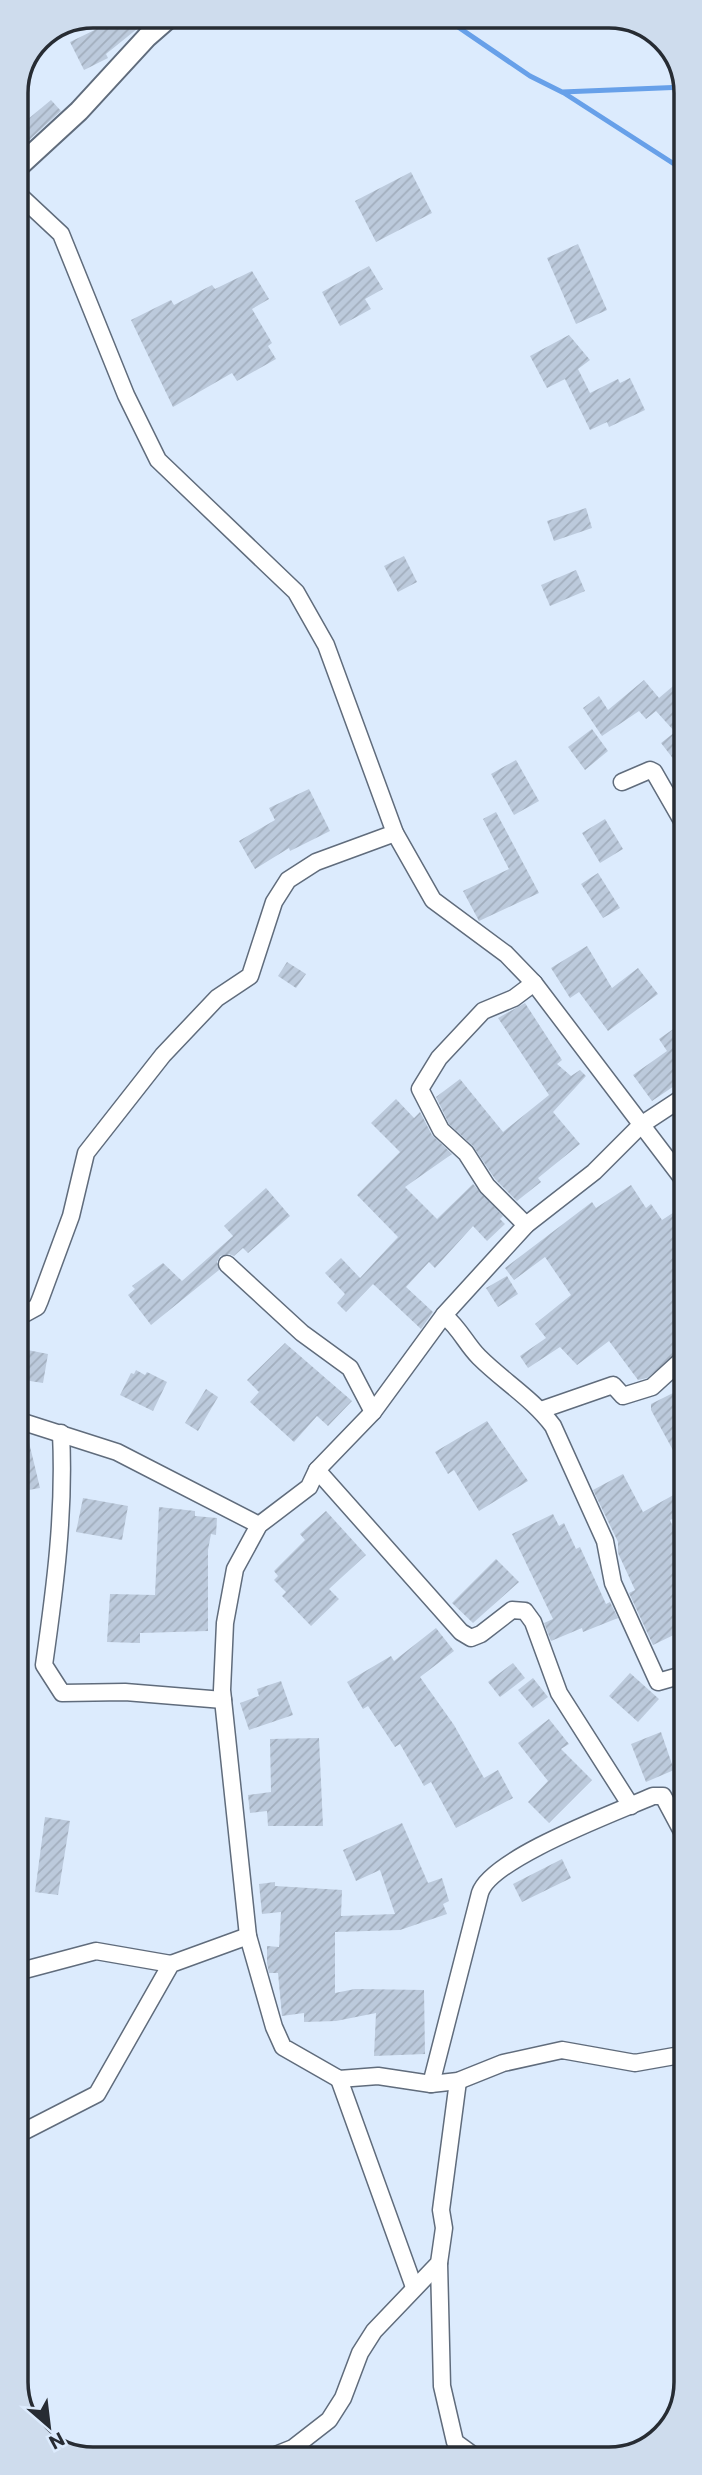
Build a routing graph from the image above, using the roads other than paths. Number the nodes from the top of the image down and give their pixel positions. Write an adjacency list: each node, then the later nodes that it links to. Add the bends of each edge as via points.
1 (157, 28): 2 (street, via 79,111)
2 (28, 151)
3 (28, 203): 6 (street, via 61,234 126,395 158,460 296,592 326,645)
4 (622, 782): 5 (street, via 650,770)
5 (674, 807)
6 (395, 834): 7 (street, via 433,900 506,954); 13 (street, via 316,862 288,880 274,902 250,976 218,998 163,1055 86,1153 71,1216 37,1307)
7 (534, 983): 9 (street); 11 (street, via 483,1012 439,1058 420,1089 441,1130)
8 (674, 1103): 9 (street)
9 (641, 1125): 10 (street); 11 (street, via 594,1172)
10 (674, 1168)
11 (526, 1225): 14 (street)
12 (227, 1264): 17 (street, via 302,1332 350,1368)
13 (28, 1312)
14 (444, 1315): 16 (street, via 462,1330 477,1355); 17 (street)
15 (674, 1366): 16 (street, via 652,1387 623,1396 613,1385)
16 (541, 1410): 22 (street, via 564,1444 605,1541 613,1583 658,1682)
17 (373, 1412): 20 (street)
18 (28, 1423): 19 (street)
19 (61, 1433): 21 (street, via 117,1452); 23 (street, via 64,1485 44,1665 62,1693 125,1692)
20 (317, 1470): 21 (street, via 309,1487); 24 (street, via 461,1632 471,1638 512,1610 526,1611 559,1693)
21 (258, 1525): 23 (street, via 235,1569 225,1623)
22 (674, 1677)
23 (223, 1700): 26 (street)
24 (631, 1806): 25 (street, via 663,1796); 32 (street, via 539,1846 482,1886)
25 (674, 1817)
26 (248, 1936): 27 (street); 30 (street, via 284,2047)
27 (171, 1964): 28 (street, via 96,1951); 33 (street, via 97,2094)
28 (28, 1969)
29 (674, 2056): 31 (street, via 635,2063 562,2050 503,2063)
30 (339, 2079): 32 (street, via 378,2076); 35 (street)
31 (457, 2081): 32 (street); 34 (street)
32 (431, 2084)
33 (28, 2129)
34 (439, 2263): 35 (street); 37 (street, via 442,2386)
35 (414, 2287): 36 (street, via 359,2353 343,2398 329,2420)
36 (294, 2447)
37 (453, 2447)

